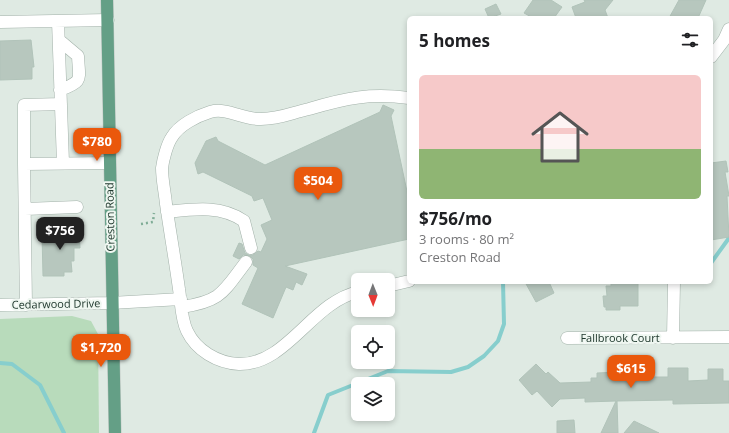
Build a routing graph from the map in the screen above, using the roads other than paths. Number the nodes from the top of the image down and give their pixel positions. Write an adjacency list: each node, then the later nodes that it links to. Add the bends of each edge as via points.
1 (107, 0): 2 (main road, Creston Road)
2 (108, 20): 3 (street); 12 (main road, Creston Road)
3 (58, 21): 4 (street); 6 (street)
4 (0, 22)
5 (729, 29): 7 (street)
6 (59, 40): 8 (street); 8 (street, via 78,56 76,84)
7 (713, 54)
8 (60, 90): 10 (street)
9 (407, 98): 16 (street, via 358,96 277,119 257,120 225,112 211,112 198,117 182,126 172,137 166,153 162,167)
10 (61, 104): 11 (street); 13 (street, via 24,105)
11 (63, 163): 12 (street); 13 (street)
12 (109, 163): 23 (main road, Creston Road)
13 (24, 164): 15 (street)
14 (77, 207): 15 (street)
15 (25, 209): 26 (street)
16 (167, 212): 17 (street, via 200,209 233,214 244,221); 24 (street)
17 (250, 248)
18 (246, 262): 24 (street, Cedarwood Drive, via 222,294 202,304)
19 (407, 281): 20 (street)
20 (395, 284)
21 (674, 284): 29 (street, Fallbrook Court)
22 (351, 295): 24 (street, via 338,300 319,314 277,350 258,361 240,364 222,361 203,352 186,329)
23 (111, 303): 24 (street, Cedarwood Drive); 26 (street, Cedarwood Drive); 30 (main road, Creston Road)
24 (182, 303)
25 (0, 305): 26 (street, Cedarwood Drive)
26 (26, 305)
27 (729, 336): 29 (street, Fallbrook Court)
28 (567, 338): 29 (street, Fallbrook Court)
29 (674, 338)
30 (115, 433)

